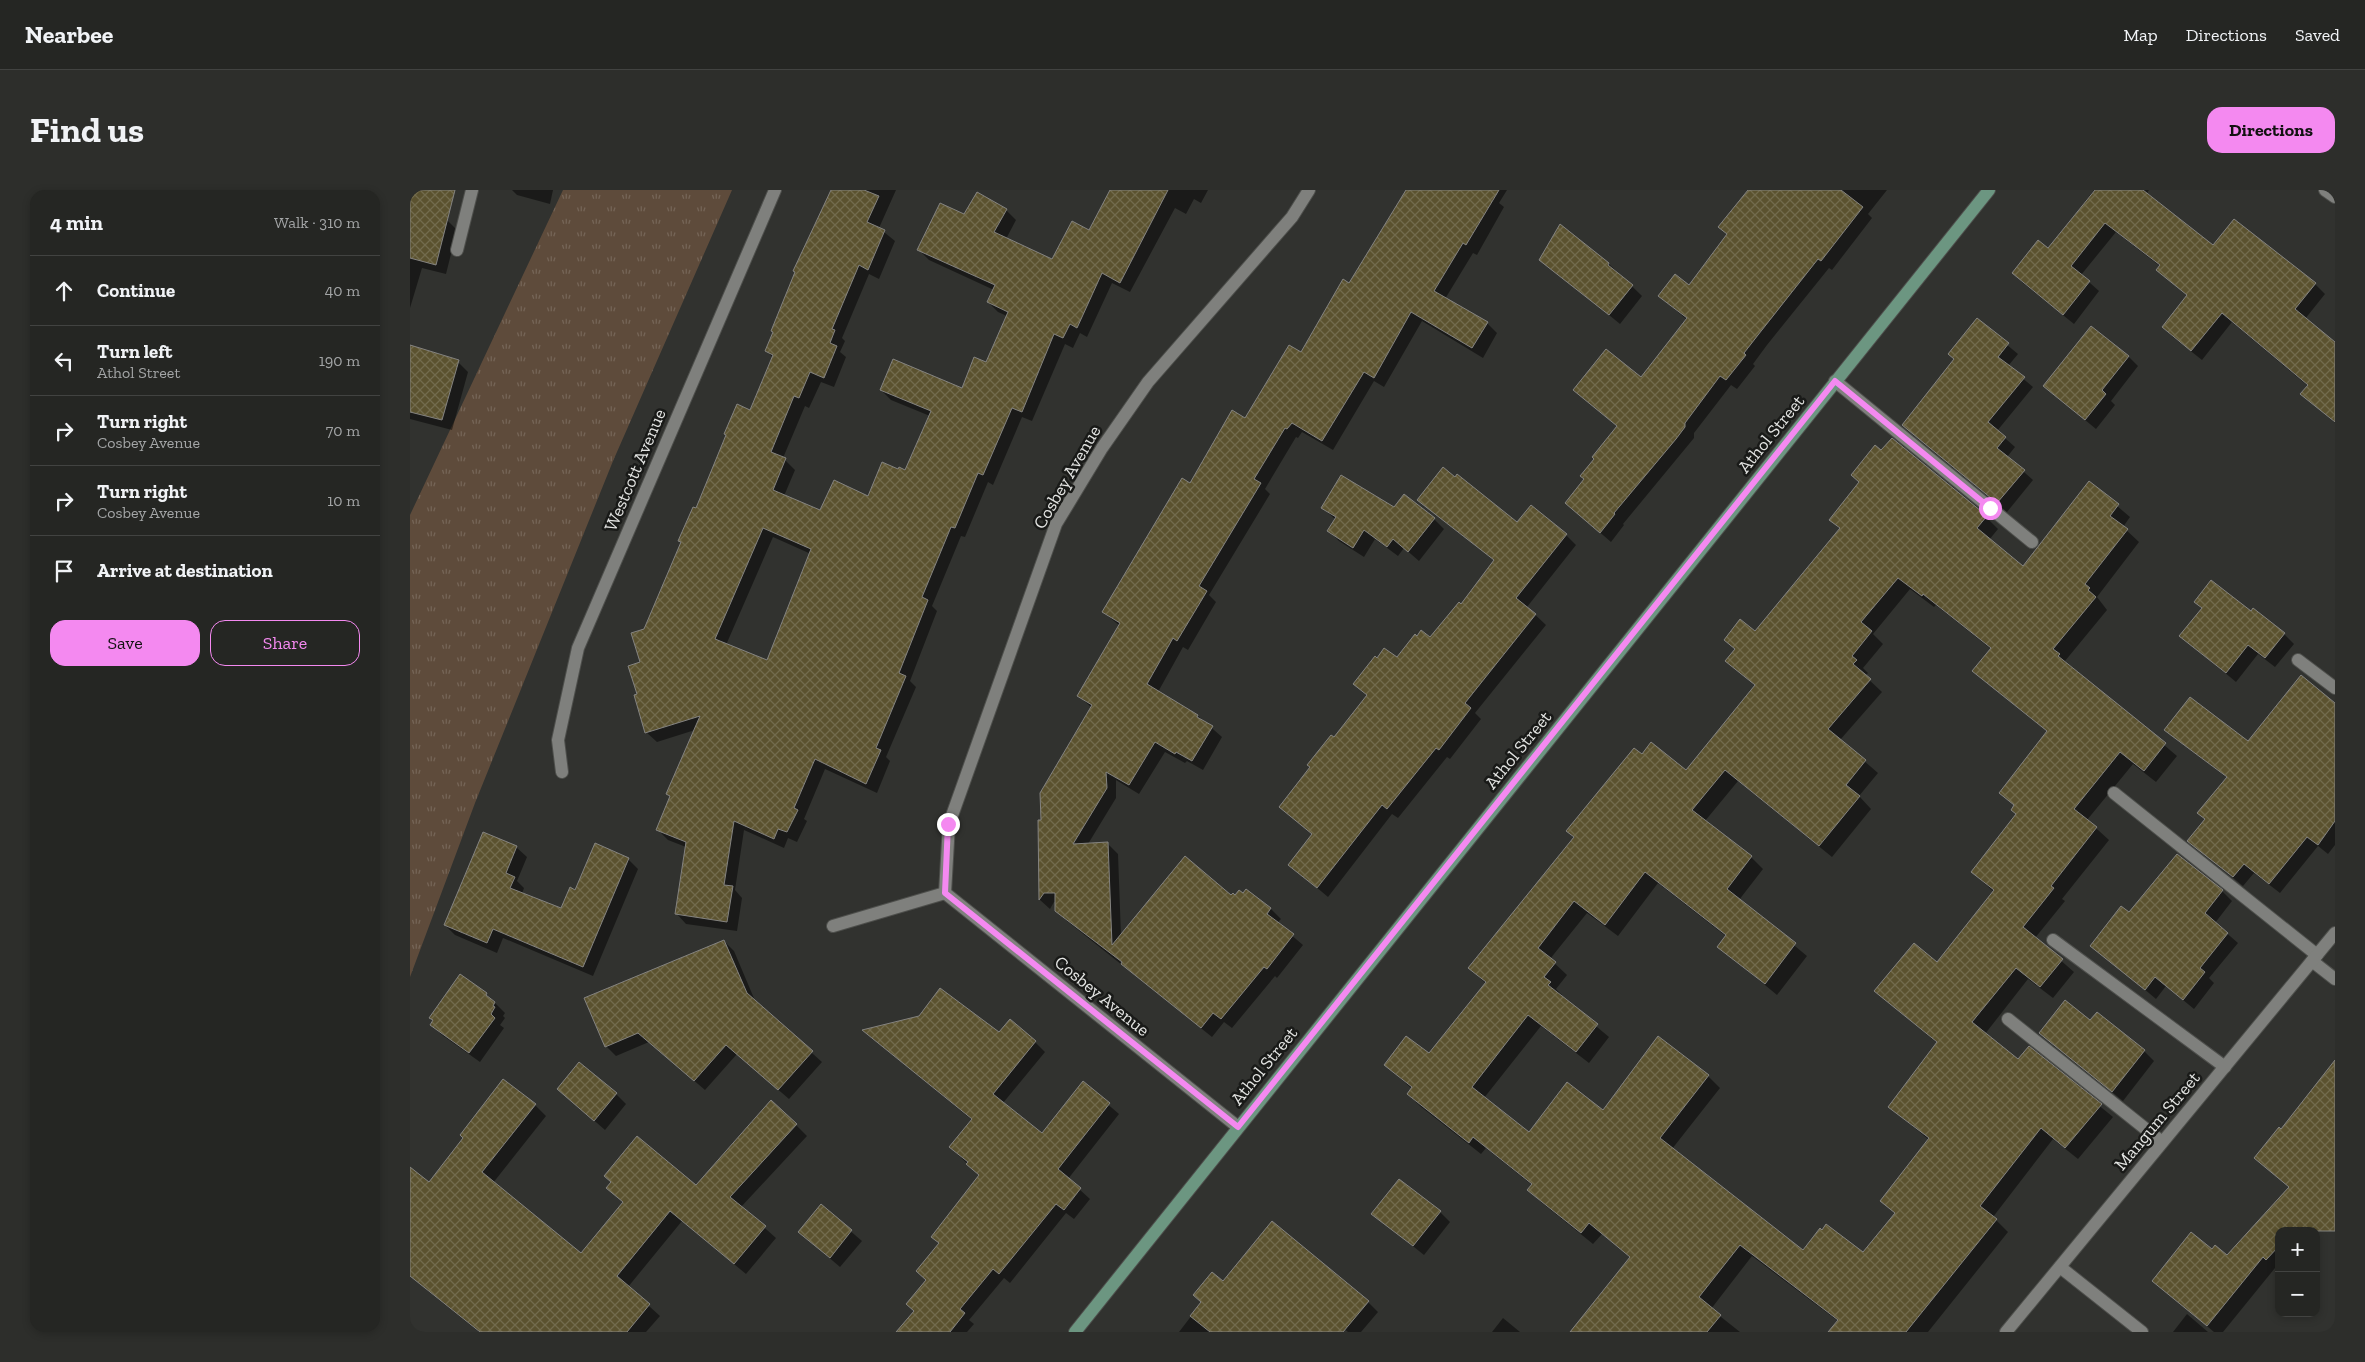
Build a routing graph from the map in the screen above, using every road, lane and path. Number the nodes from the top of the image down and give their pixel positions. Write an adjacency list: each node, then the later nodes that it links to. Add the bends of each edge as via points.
1 (472, 190): 7 (street)
2 (774, 190): 12 (street, Westcott Avenue, via 578,648 558,740)
3 (1309, 190): 14 (street, Cosbey Avenue, via 1292,216 1148,382 1102,448 1056,524 948,824)
4 (1989, 190): 8 (street, Athol Street)
5 (2325, 190): 6 (street)
6 (2335, 198)
7 (457, 250)
8 (1835, 381): 9 (street); 22 (street, Athol Street)
9 (2032, 542)
10 (2298, 660): 11 (street)
11 (2335, 688)
12 (562, 772)
13 (2114, 793): 18 (street)
14 (945, 893): 15 (street); 22 (street, Cosbey Avenue)
15 (833, 926)
16 (2335, 933): 18 (street, Mangum Street)
17 (2053, 940): 21 (street)
18 (2315, 958): 19 (street); 21 (street, Mangum Street)
19 (2335, 979)
20 (2008, 1019): 23 (street)
21 (2225, 1067): 23 (street, Mangum Street)
22 (1238, 1127): 25 (street, Athol Street)
23 (2162, 1142): 24 (street, Mangum Street)
24 (2060, 1267): 26 (street, Mangum Street); 27 (street)
25 (1075, 1332)
26 (2006, 1332)
27 (2142, 1332)

